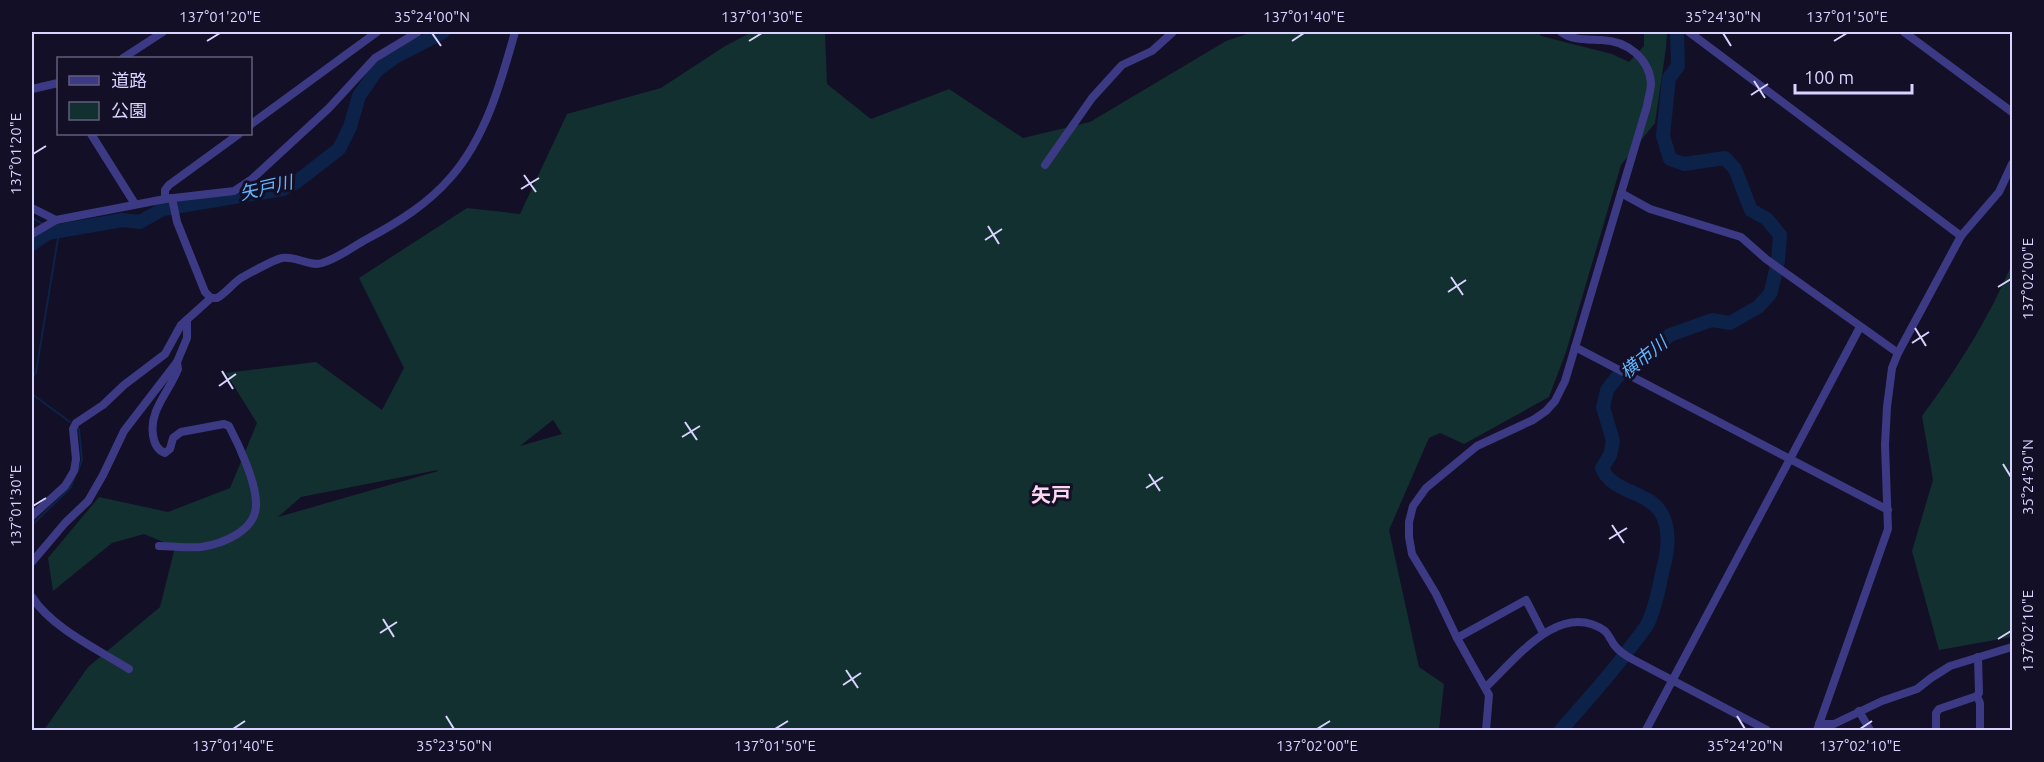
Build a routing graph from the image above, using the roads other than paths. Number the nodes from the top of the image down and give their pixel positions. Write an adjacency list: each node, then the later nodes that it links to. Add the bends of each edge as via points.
1 (163, 32): 9 (street)
2 (417, 32): 19 (street, via 375,58 329,108 252,179 234,191)
3 (515, 32): 26 (street, via 487,118 470,150 451,177 424,203 345,253 312,264 298,258 281,258)
4 (1173, 32): 17 (street, via 1152,51 1122,65 1092,98)
5 (1562, 32): 18 (street, via 1581,39 1620,44 1634,50 1646,63 1651,83 1647,106)
6 (1689, 32): 25 (street)
7 (1904, 32): 12 (street)
8 (371, 33): 13 (street)
9 (125, 57)
10 (57, 83): 11 (street)
11 (32, 89)
12 (2013, 112)
13 (252, 123)
14 (92, 135): 20 (street)
15 (238, 135): 19 (street, via 169,185 165,190)
16 (2013, 164): 25 (street, via 1999,192)
17 (1045, 165)
18 (1622, 193): 28 (street, via 1650,209 1741,237 1766,260); 29 (street)
19 (169, 198): 20 (street); 26 (street, via 205,292)
20 (135, 204): 22 (street)
21 (32, 208): 22 (street)
22 (53, 221): 23 (street)
23 (36, 227): 24 (street)
24 (32, 234)
25 (1961, 236): 30 (street)
26 (211, 298): 27 (street)
27 (187, 320): 31 (street, via 187,338); 34 (street, via 165,354 76,423 74,471 65,486)
28 (1860, 327): 30 (street); 32 (street)
29 (1575, 347): 32 (street); 39 (street, via 1561,392 1546,411 1477,446 1426,488 1413,506 1409,522 1412,554)
30 (1898, 353): 33 (street, via 1887,407)
31 (177, 362): 35 (street, via 176,376 152,418 157,448 168,452 173,438 182,432 229,426 245,462 257,506 251,521 226,541 201,546); 36 (street, via 124,431 88,501)
32 (1789, 459): 33 (street); 43 (street)
33 (1888, 510): 47 (street, via 1887,529)
34 (32, 516)
35 (159, 546)
36 (32, 562)
37 (32, 597): 42 (street, via 52,621)
38 (1543, 633): 39 (street, via 1526,600); 43 (street, via 1564,623 1581,622 1606,632 1630,658); 44 (street)
39 (1457, 638): 44 (street)
40 (2013, 647): 41 (street)
41 (1978, 657): 45 (street); 46 (street, via 1950,666 1917,689)
42 (129, 669)
43 (1671, 681): 49 (street); 50 (street)
44 (1486, 687): 48 (street)
45 (1977, 696): 52 (street, via 1939,709); 53 (street)
46 (1859, 711): 47 (street, via 1834,724); 51 (street)
47 (1818, 727)
48 (1486, 730)
49 (1646, 730)
50 (1767, 730)
51 (1870, 730)
52 (1936, 730)
53 (1980, 730)

